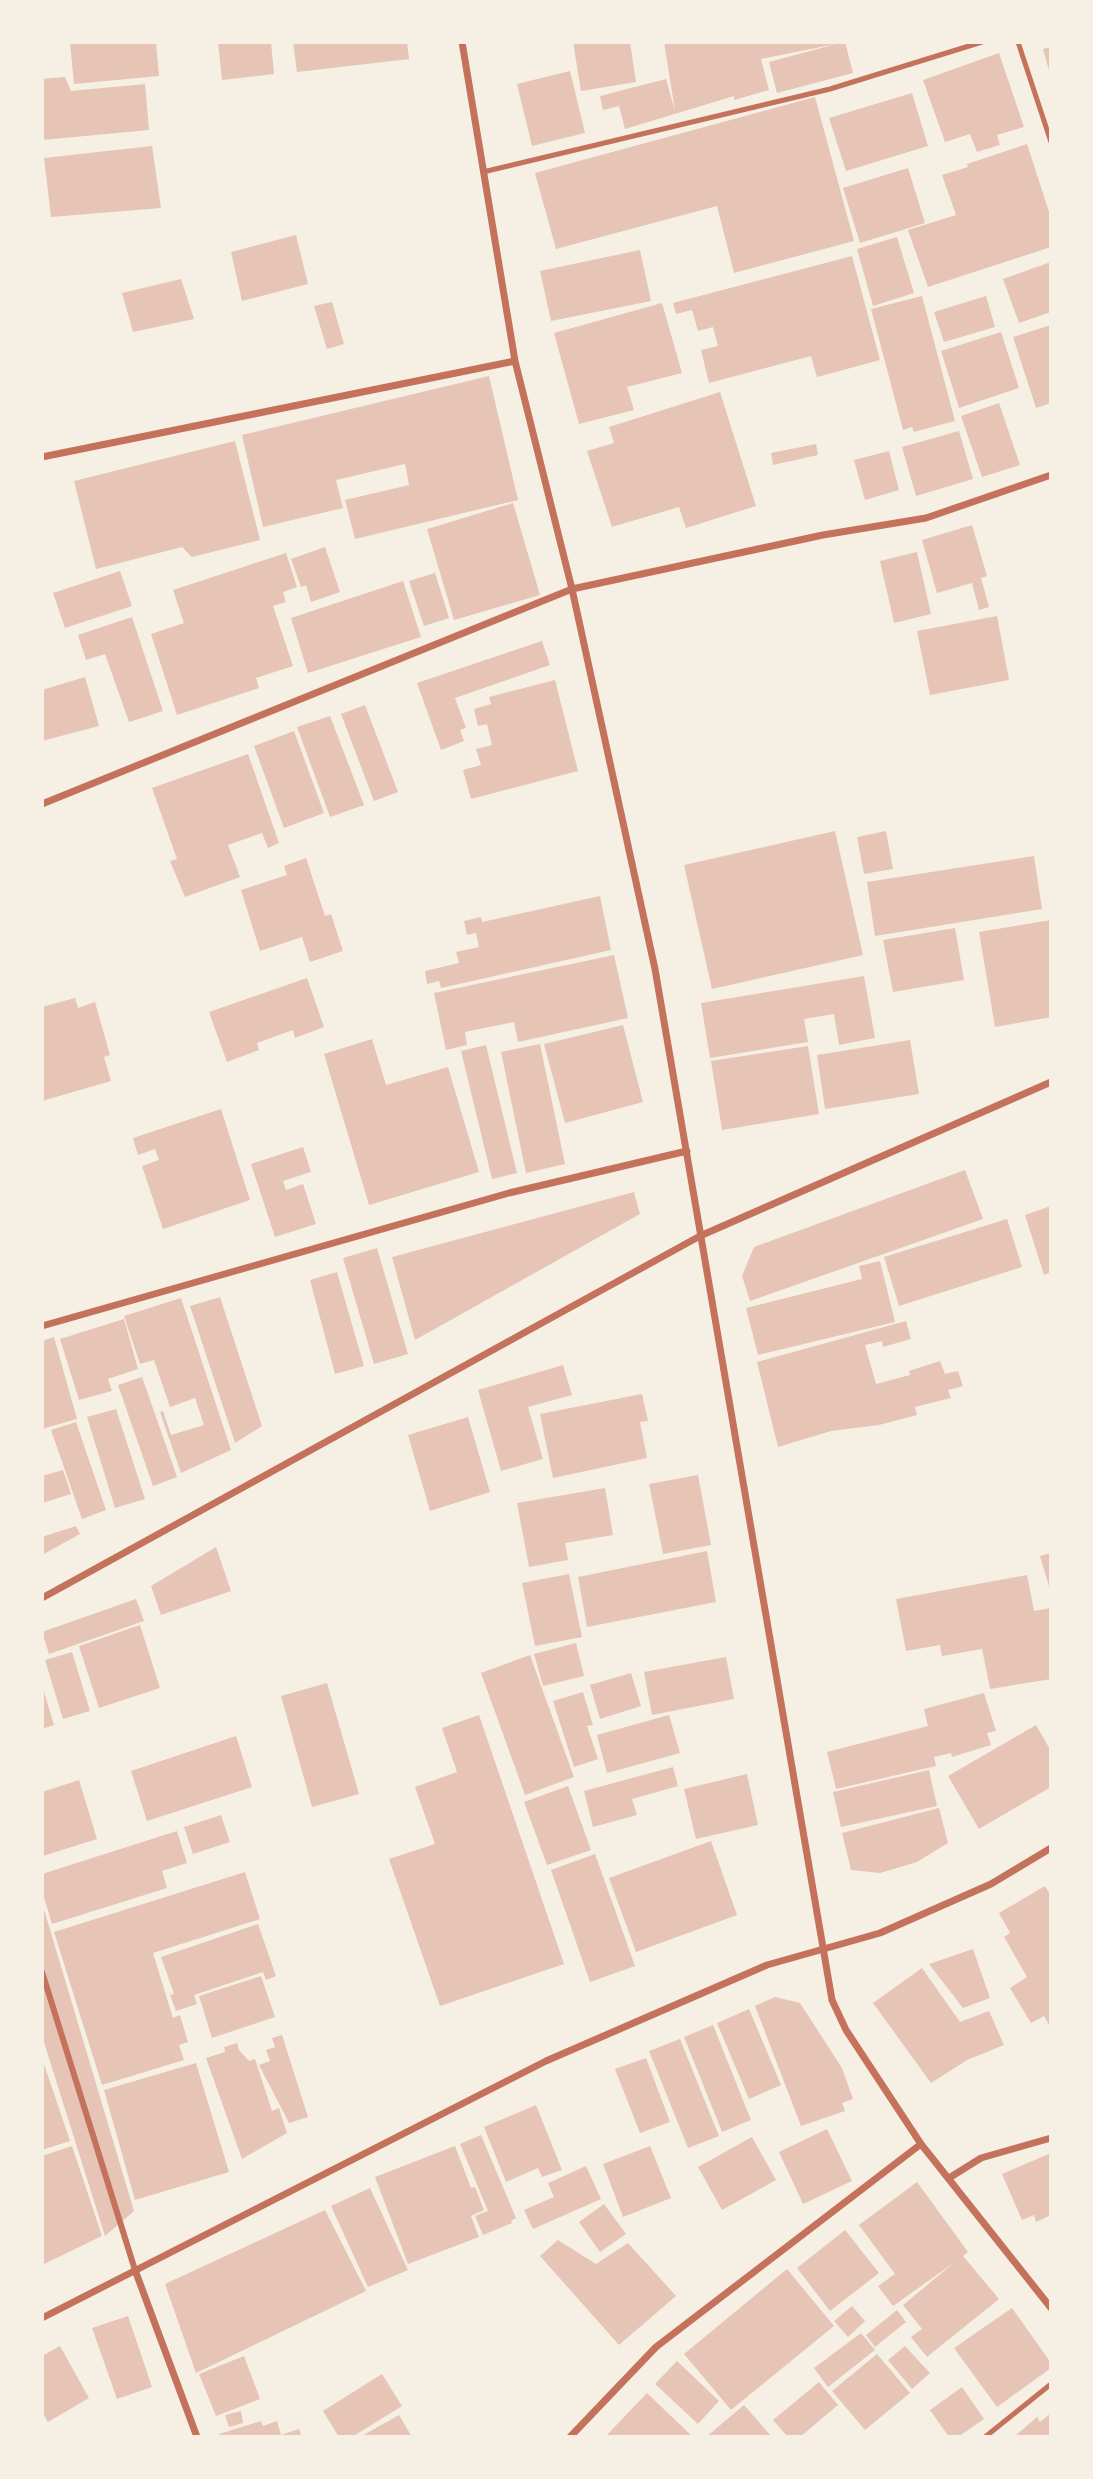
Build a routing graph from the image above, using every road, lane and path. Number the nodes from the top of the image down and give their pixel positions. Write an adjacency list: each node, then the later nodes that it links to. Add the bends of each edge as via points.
1 (462, 42): 5 (street)
2 (982, 42): 5 (lane, via 830,89)
3 (1018, 42): 4 (lane)
4 (1051, 142)
5 (483, 172): 6 (street)
6 (515, 361): 7 (street); 9 (street)
7 (42, 457)
8 (1051, 475): 9 (street, via 926,518 823,535)
9 (572, 589): 10 (street); 12 (street, via 655,969)
10 (42, 804)
11 (1051, 1082): 13 (street)
12 (687, 1151): 13 (street); 14 (street, via 509,1192)
13 (700, 1236): 15 (street); 17 (street)
14 (42, 1326)
15 (42, 1598)
16 (1051, 1848): 17 (street, via 979,1889 880,1933)
17 (822, 1951): 20 (street, via 832,2000 846,2029); 22 (street, via 767,1965 546,2061)
18 (42, 1972): 22 (street)
19 (1051, 2138): 21 (street, via 981,2158)
20 (921, 2144): 21 (street); 27 (street, via 656,2347)
21 (950, 2178): 23 (street)
22 (135, 2270): 24 (street); 26 (street)
23 (1051, 2308)
24 (42, 2318)
25 (1051, 2384): 28 (lane)
26 (197, 2437)
27 (570, 2437)
28 (985, 2437)

